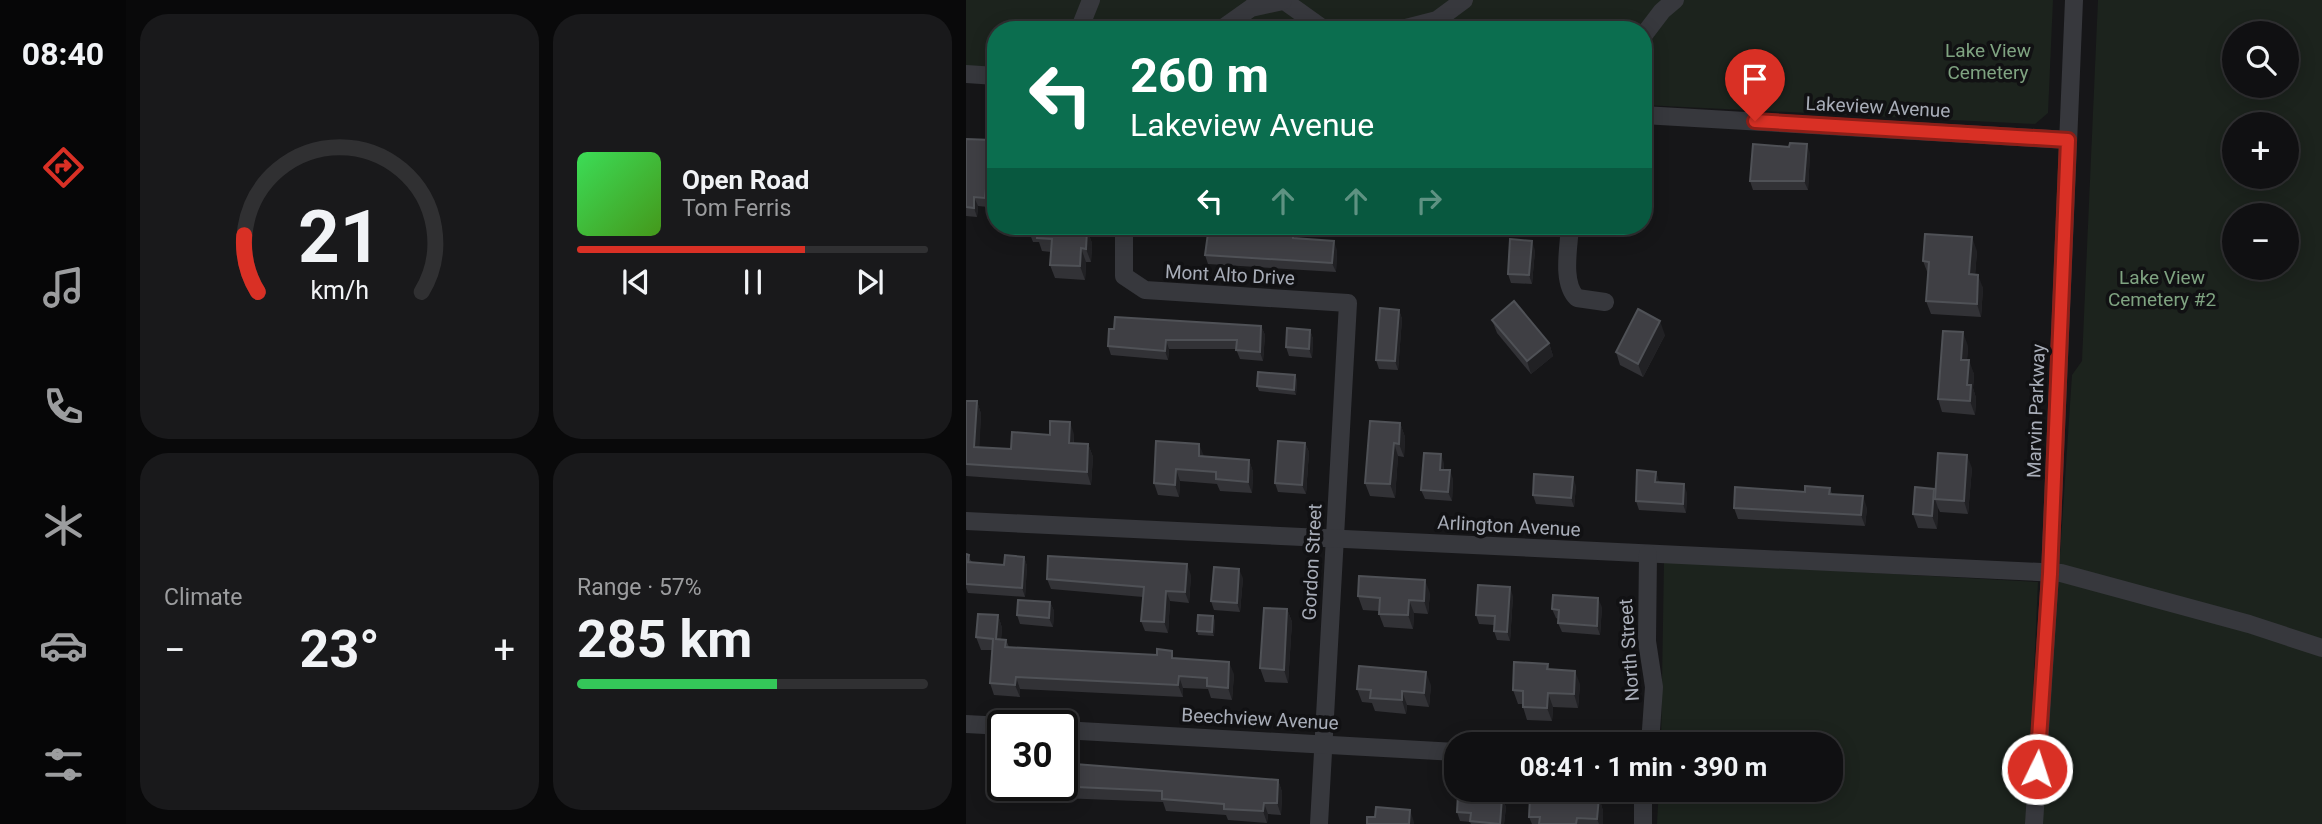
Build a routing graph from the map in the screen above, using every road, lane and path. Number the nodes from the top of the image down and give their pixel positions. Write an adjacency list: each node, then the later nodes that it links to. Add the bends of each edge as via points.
1 (1091, 0): 8 (street)
2 (1283, 0): 9 (street, via 1251,8); 10 (street)
3 (1452, 0): 7 (street)
4 (1464, 0): 7 (street)
5 (1675, 0): 12 (street)
6 (2074, 0): 16 (street, Marvin Parkway)
7 (1437, 20): 11 (street)
8 (1083, 21)
9 (1233, 21)
10 (1312, 21)
11 (1433, 21)
12 (1652, 24)
13 (966, 74): 14 (street)
14 (987, 75)
15 (1652, 115): 16 (street, Lakeview Avenue)
16 (2068, 140): 24 (street, Marvin Parkway)
17 (1124, 235): 20 (street, Mont Alto Drive, via 1122,271 1131,283 1145,290)
18 (1570, 235): 19 (street, via 1571,292 1577,298)
19 (1605, 302)
20 (1348, 303): 22 (street, Gordon Street)
21 (966, 521): 22 (street, Arlington Avenue)
22 (1335, 538): 23 (street, Arlington Avenue); 30 (street, Gordon Street)
23 (1648, 554): 24 (street, Arlington Avenue); 29 (street, North Street, via 1647,630 1654,687)
24 (2050, 574): 25 (street, Arlington Avenue, via 2061,573 2235,620); 35 (street, Marvin Parkway)
25 (2322, 648)
26 (966, 724): 27 (street)
27 (987, 725)
28 (1078, 731): 30 (street, Beechview Avenue)
29 (1651, 732)
30 (1323, 744): 31 (street, Beechview Avenue); 33 (street, Gordon Street)
31 (1444, 751)
32 (1643, 802): 34 (street)
33 (1319, 824)
34 (1643, 824)
35 (2034, 824)

